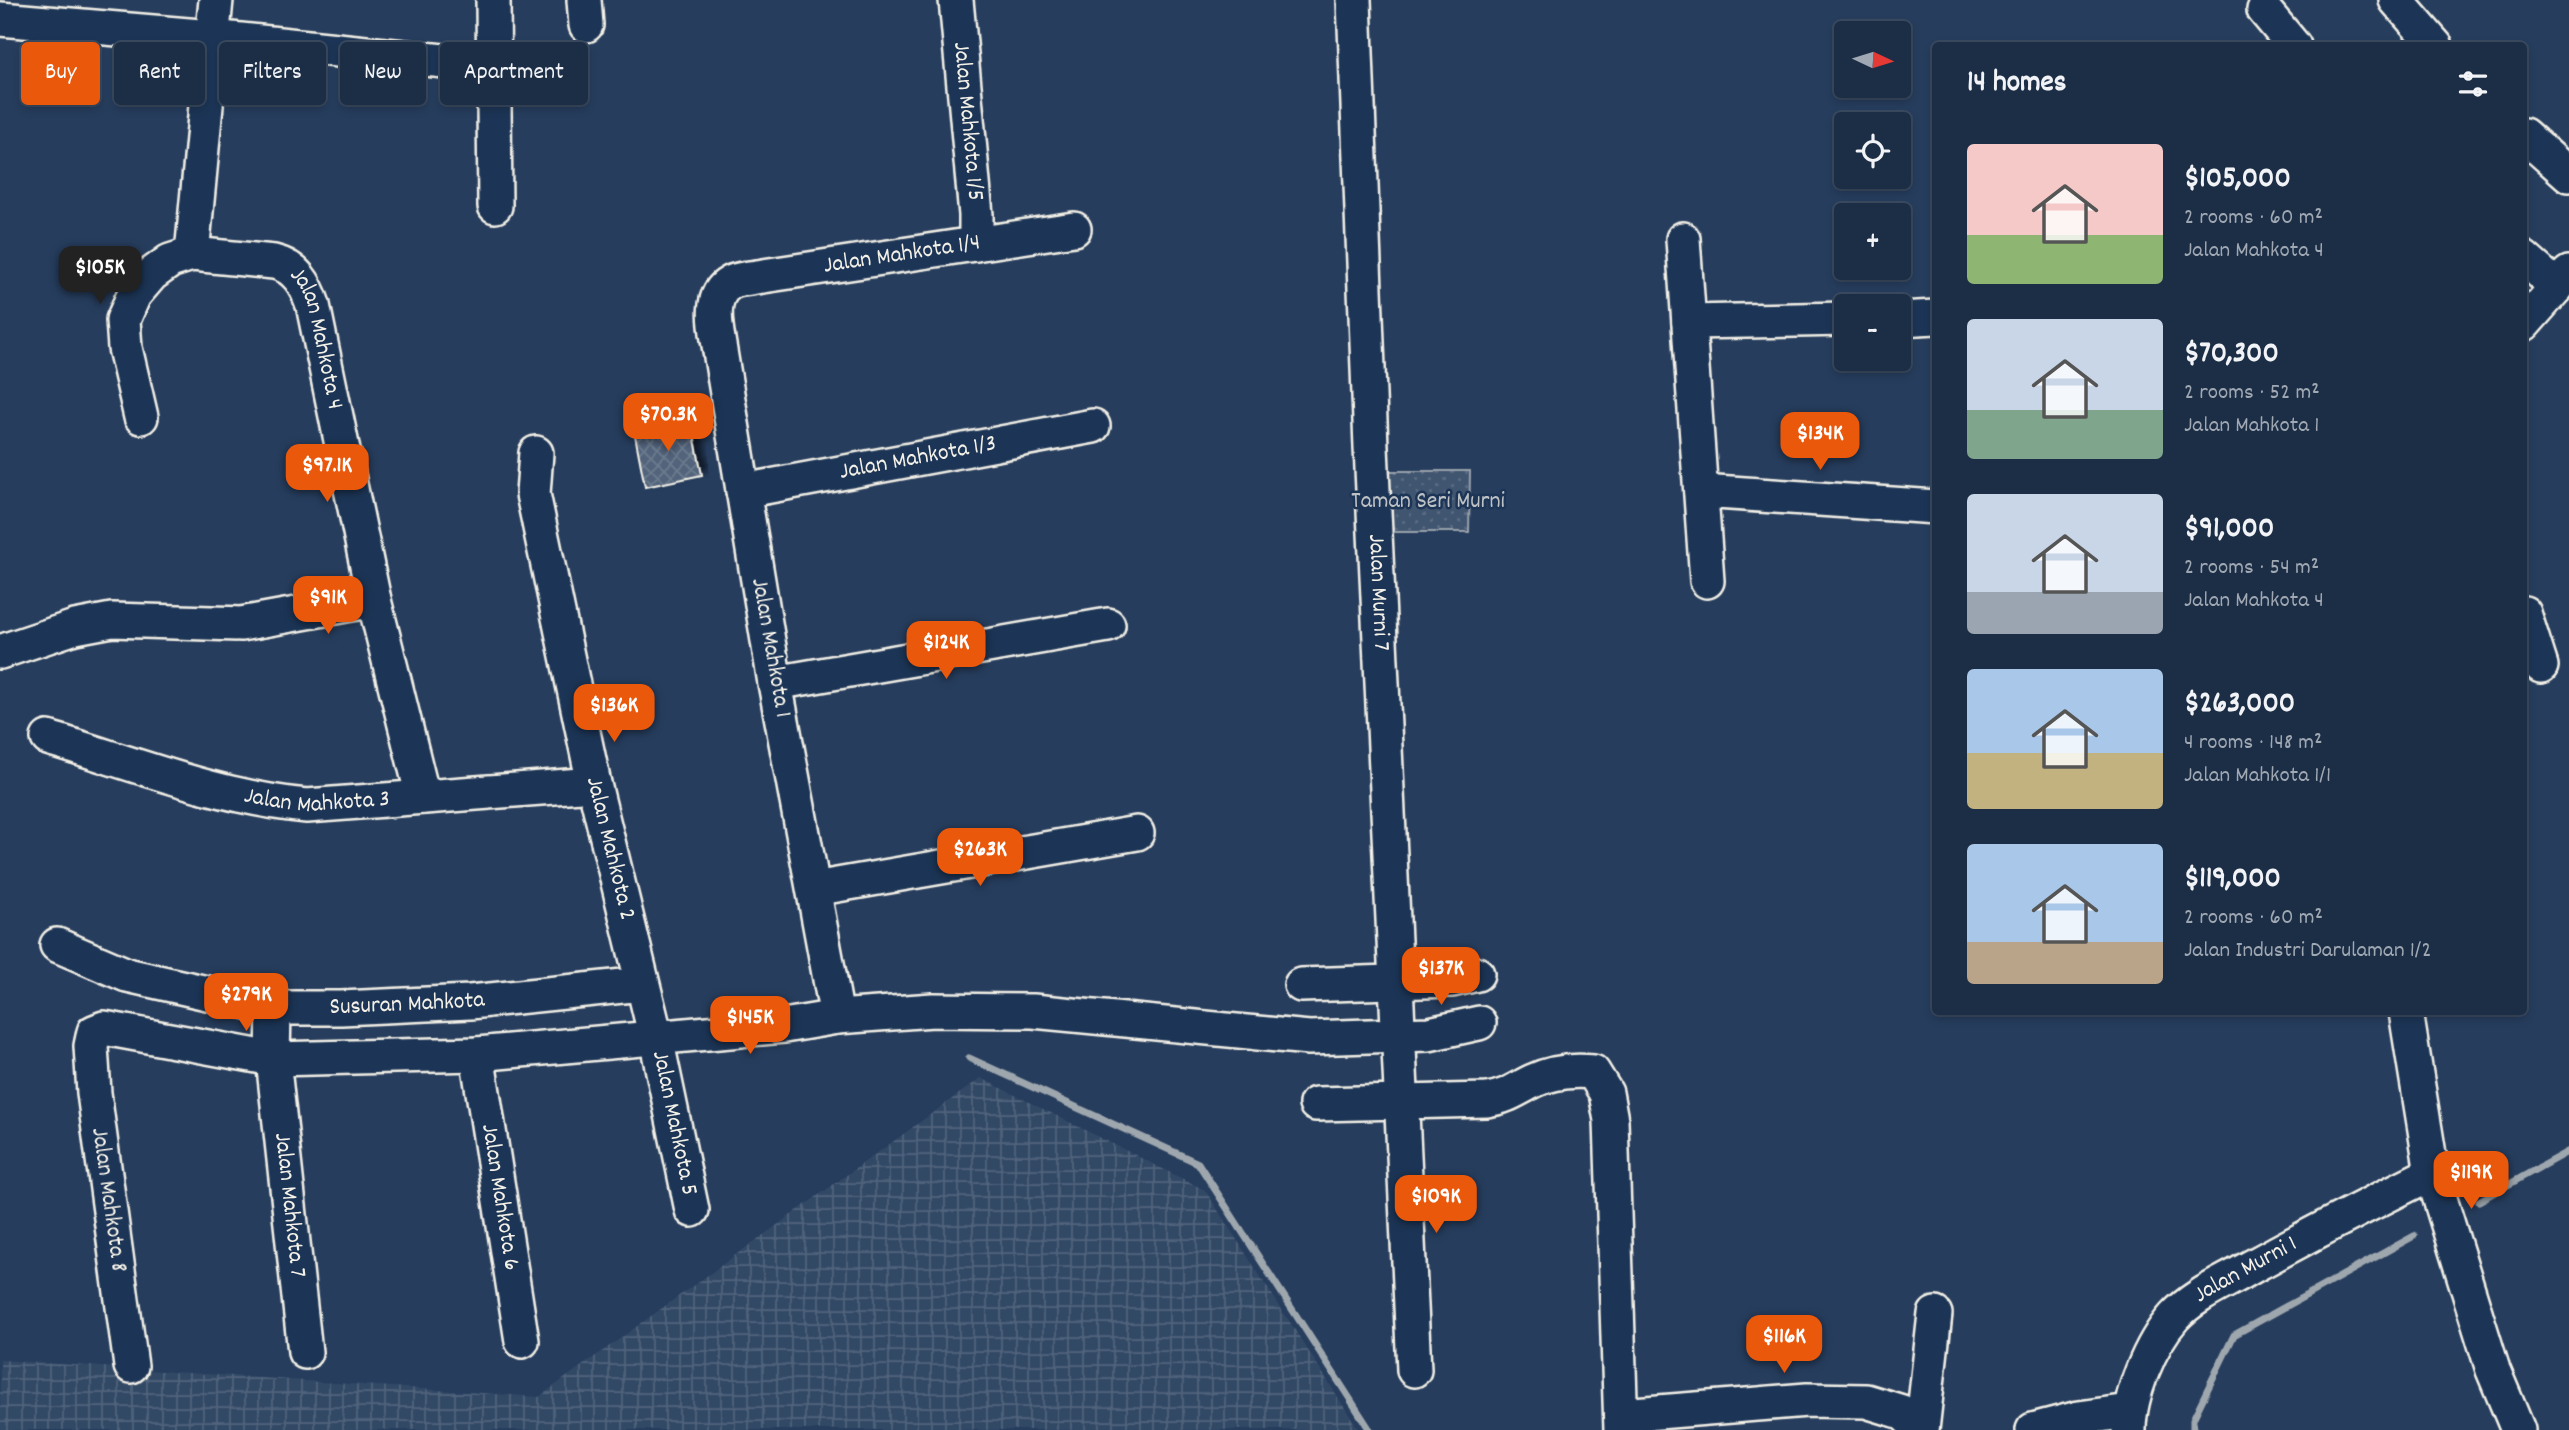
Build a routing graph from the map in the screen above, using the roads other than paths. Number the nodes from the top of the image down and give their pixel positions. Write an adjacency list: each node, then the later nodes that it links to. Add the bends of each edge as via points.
1 (216, 0): 9 (street)
2 (493, 0): 10 (street)
3 (956, 0): 20 (street, Jalan Mahkota 1/5)
4 (1354, 0): 50 (street, Jalan Murni 7)
5 (2396, 0): 12 (street)
6 (2264, 9): 11 (street)
7 (35, 11): 8 (street); 9 (street)
8 (0, 19)
9 (212, 37): 13 (street); 21 (street)
10 (493, 42)
11 (2291, 42)
12 (2433, 42)
13 (440, 61)
14 (494, 105): 17 (street)
15 (2527, 138): 16 (street)
16 (2569, 175)
17 (495, 206)
18 (1074, 229): 20 (street, Jalan Mahkota 1/4)
19 (1683, 239): 28 (street)
20 (976, 244): 24 (street, Jalan Mahkota 1/4)
21 (192, 254): 30 (street, via 170,261 152,274 134,295 123,320); 37 (street, Jalan Mahkota 4, via 285,265 304,283 313,305)
22 (2527, 260): 23 (street)
23 (2563, 280): 29 (street)
24 (730, 282): 33 (street, Jalan Mahkota 1, via 720,293 715,314)
25 (1932, 317): 26 (street)
26 (1911, 318)
27 (1834, 319): 28 (street)
28 (1689, 321): 34 (street)
29 (2527, 321)
30 (141, 417)
31 (1093, 426): 33 (street, Jalan Mahkota 1/3)
32 (536, 453): 44 (street, Jalan Mahkota 2, via 533,494)
33 (743, 491): 42 (street, Jalan Mahkota 1)
34 (1701, 491): 35 (street); 36 (street)
35 (1932, 507)
36 (1707, 581)
37 (374, 600): 40 (street, via 241,624 112,620); 45 (street, Jalan Mahkota 4)
38 (2527, 621): 41 (street)
39 (1108, 625): 42 (street)
40 (0, 652)
41 (2544, 666)
42 (775, 683): 47 (street, Jalan Mahkota 1)
43 (48, 738): 45 (street, Jalan Mahkota 3, via 267,802 307,806)
44 (594, 784): 45 (street, Jalan Mahkota 3); 51 (street, Jalan Mahkota 2)
45 (423, 797)
46 (1137, 833): 47 (street)
47 (814, 889): 55 (street, Jalan Mahkota 1)
48 (57, 945): 53 (street, Susuran Mahkota, via 127,975)
49 (1477, 974): 50 (street)
50 (1397, 983): 52 (street); 57 (street, Jalan Murni 7)
51 (642, 984): 53 (street, Susuran Mahkota, via 470,1002); 58 (street, Jalan Mahkota 2)
52 (1301, 985)
53 (274, 1008): 60 (street, Jalan Mahkota 7)
54 (2407, 1015): 63 (street)
55 (837, 1017): 57 (street, via 933,1010 1033,1011 1309,1038); 58 (street)
56 (1479, 1023): 57 (street)
57 (1399, 1037): 61 (street, Jalan Murni 7)
58 (656, 1038): 59 (street); 64 (street, Jalan Mahkota 5)
59 (477, 1054): 60 (street); 66 (street, Jalan Mahkota 6)
60 (273, 1059): 67 (street, Jalan Mahkota 7); 68 (street, Jalan Mahkota 8, via 104,1028 94,1032 94,1093)
61 (1402, 1102): 62 (street); 69 (street, Jalan Murni 7); 71 (street, via 1487,1100 1506,1097 1558,1073 1593,1072 1606,1093 1611,1120)
62 (1316, 1104)
63 (2436, 1186): 70 (street, Jalan Murni 1, via 2309,1235 2192,1301 2162,1333 2141,1376); 74 (street, via 2493,1370)
64 (692, 1210)
65 (1934, 1314): 72 (street)
66 (523, 1341)
67 (305, 1352)
68 (131, 1366)
69 (1414, 1370)
70 (2129, 1420): 73 (street, via 2079,1418)
71 (1621, 1423): 72 (street, via 1807,1400 1866,1401 1902,1412)
72 (1922, 1430)
73 (2033, 1430)
74 (2518, 1430)

